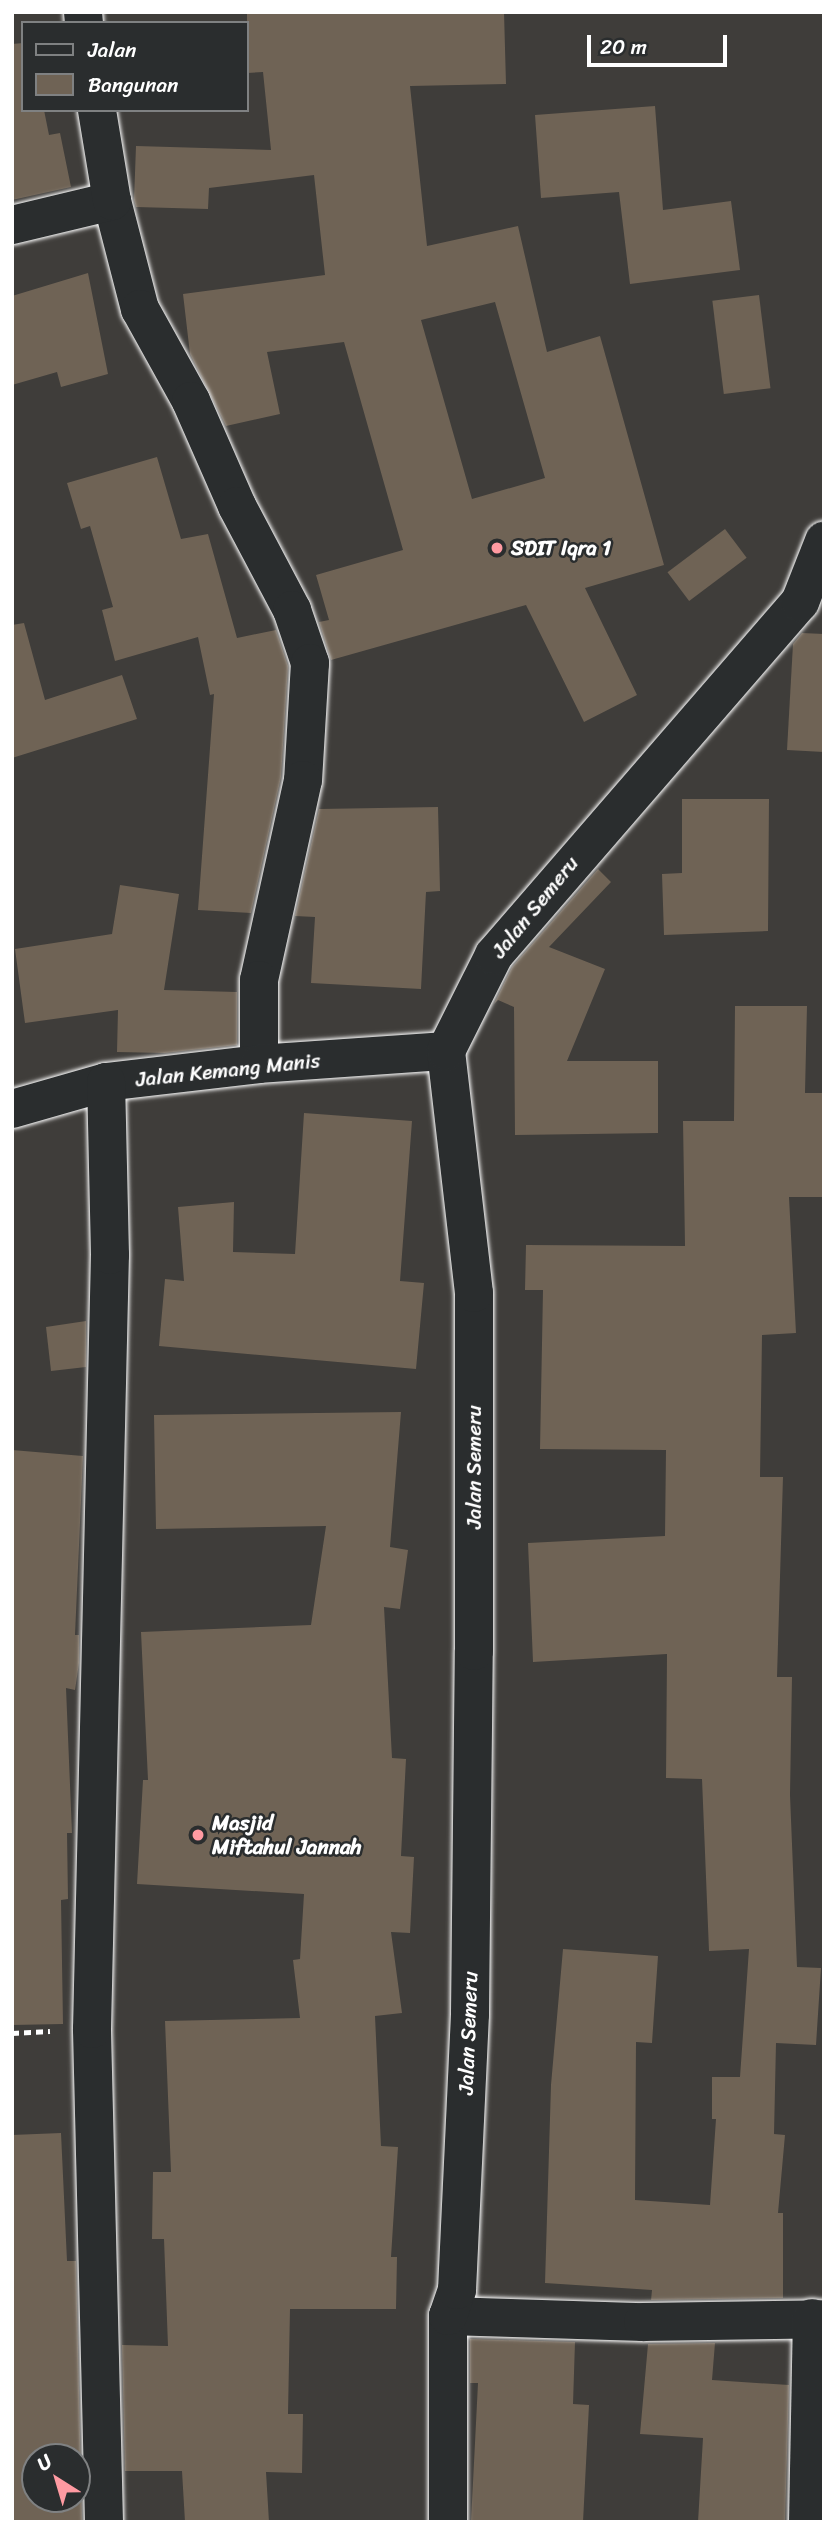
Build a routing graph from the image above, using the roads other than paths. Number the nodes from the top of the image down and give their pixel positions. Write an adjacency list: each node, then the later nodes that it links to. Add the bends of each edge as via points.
1 (97, 112): 2 (street)
2 (112, 201): 3 (street); 7 (street, via 140,309 191,401 237,506 292,610 310,663 303,780 259,980)
3 (12, 225)
4 (824, 541): 5 (street, Jalan Semeru)
5 (812, 603): 6 (street, Jalan Semeru, via 494,955)
6 (446, 1051): 7 (street, Jalan Kemang Manis); 10 (street, Jalan Semeru, via 474,1293 470,2014 457,2290)
7 (259, 1064): 8 (street, Jalan Kemang Manis)
8 (106, 1082): 9 (street, Jalan Kemang Manis); 12 (street, via 109,1268 93,2029)
9 (12, 1109)
10 (448, 2316): 11 (street, via 643,2322); 13 (street, Jalan Semeru)
11 (818, 2318): 14 (street)
12 (104, 2522)
13 (448, 2522)
14 (807, 2522)

